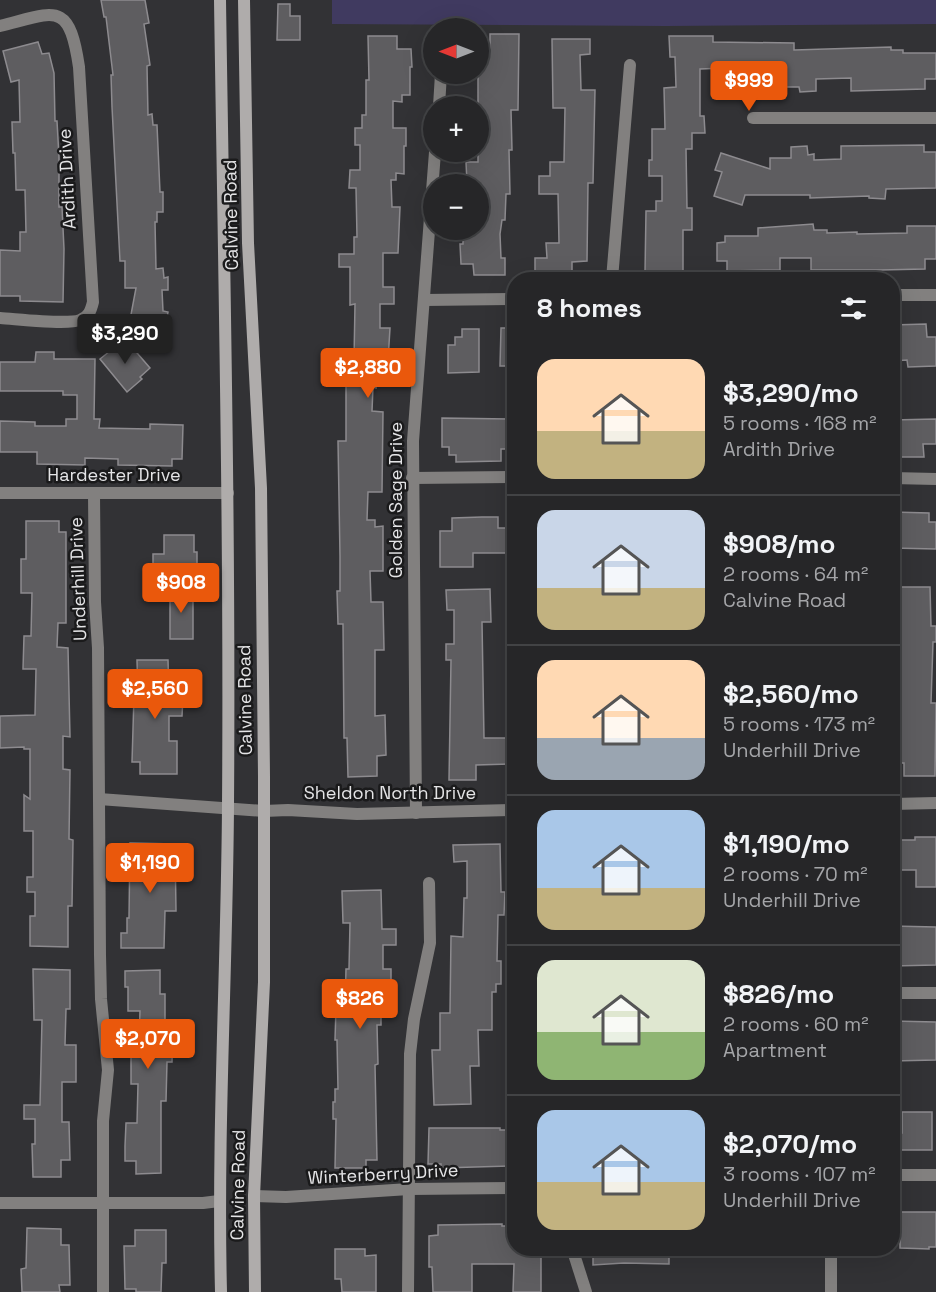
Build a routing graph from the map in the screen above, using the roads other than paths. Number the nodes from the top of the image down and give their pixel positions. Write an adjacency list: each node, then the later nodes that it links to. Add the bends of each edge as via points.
1 (220, 0): 19 (main road, Calvine Road)
2 (244, 0): 26 (main road, Calvine Road, via 248,243 261,488)
3 (0, 27): 13 (street, Ardith Drive, via 53,14 66,21 73,32 79,67 93,302 89,314 81,320)
4 (630, 65): 8 (street)
5 (753, 118): 6 (street)
6 (936, 118)
7 (434, 162): 12 (street, Golden Sage Drive)
8 (613, 272)
9 (900, 295): 10 (street)
10 (936, 295)
11 (507, 299): 12 (street)
12 (424, 300): 15 (street, Golden Sage Drive)
13 (0, 318)
14 (507, 477): 15 (street)
15 (412, 478): 27 (street, Golden Sage Drive)
16 (900, 478): 17 (street)
17 (936, 479)
18 (0, 493): 20 (street, Hardester Drive)
19 (228, 493): 20 (street, Hardester Drive); 24 (main road, Calvine Road)
20 (94, 494): 21 (street, Underhill Drive)
21 (99, 799): 24 (street, Sheldon North Drive); 38 (street, Underhill Drive, via 101,999 108,1070)
22 (936, 803): 23 (street)
23 (900, 804)
24 (228, 808): 26 (street, Sheldon North Drive); 36 (main road, Calvine Road)
25 (507, 810): 27 (street, Sheldon North Drive)
26 (264, 811): 27 (street, Sheldon North Drive); 35 (main road, Calvine Road, via 264,982)
27 (416, 813)
28 (429, 883): 34 (street, via 430,944 411,1037)
29 (900, 993): 30 (street)
30 (936, 993)
31 (900, 1174): 32 (street)
32 (936, 1175)
33 (507, 1188): 34 (street, Winterberry Drive)
34 (409, 1189): 35 (street, Winterberry Drive); 44 (street)
35 (254, 1197): 43 (main road, Calvine Road)
36 (219, 1201): 38 (street); 42 (main road, Calvine Road)
37 (0, 1203): 38 (street)
38 (102, 1203): 41 (street, Underhill Drive)
39 (575, 1256): 45 (street)
40 (831, 1256): 46 (street)
41 (103, 1292)
42 (221, 1292)
43 (255, 1292)
44 (408, 1292)
45 (586, 1292)
46 (831, 1292)

